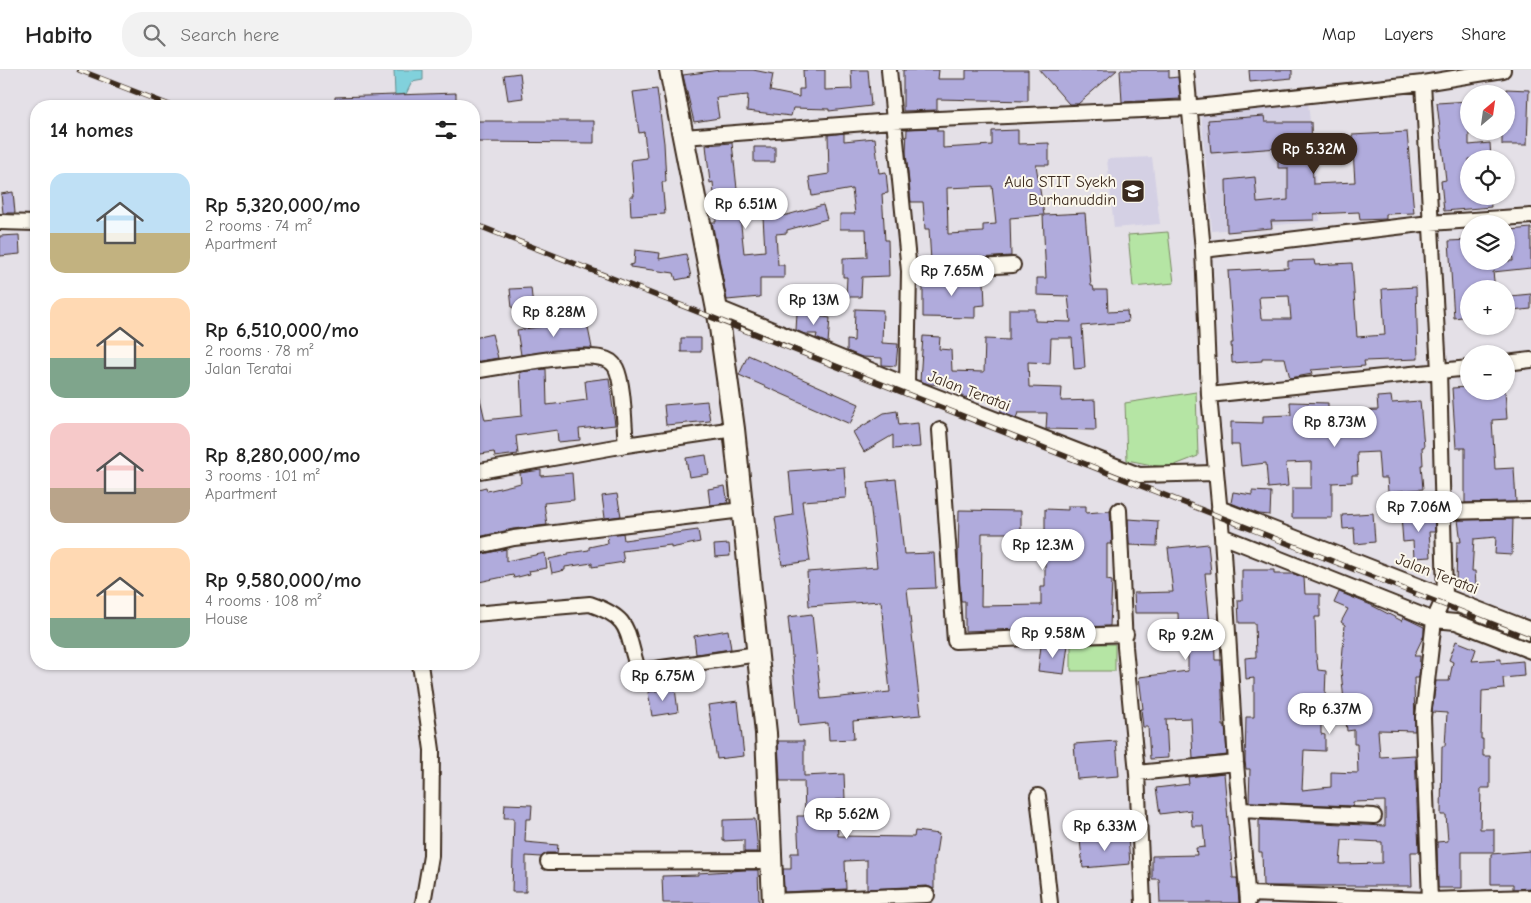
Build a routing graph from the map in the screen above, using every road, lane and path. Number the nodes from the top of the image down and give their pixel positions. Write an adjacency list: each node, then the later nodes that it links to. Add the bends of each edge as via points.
1 (670, 70): 8 (street)
2 (889, 70): 7 (street)
3 (1186, 70): 6 (street)
4 (1503, 70): 5 (street)
5 (1423, 83): 6 (street); 12 (street)
6 (1188, 108): 7 (street); 13 (street)
7 (892, 121): 8 (street); 15 (street)
8 (684, 137): 16 (street)
9 (1531, 216): 12 (street)
10 (0, 222): 11 (street)
11 (30, 223)
12 (1430, 224): 13 (street); 21 (street)
13 (1203, 250): 23 (street)
14 (1013, 265): 15 (street)
15 (909, 271): 22 (street)
16 (716, 307): 22 (street, Jalan Teratai); 24 (street)
17 (1531, 360): 18 (street)
18 (1515, 362)
19 (1460, 369): 21 (street)
20 (480, 371): 26 (street, via 563,359 606,359 612,363 619,377)
21 (1438, 371): 23 (street); 33 (street)
22 (907, 385): 28 (street, Jalan Teratai, via 1139,475)
23 (1209, 395): 28 (street)
24 (734, 430): 26 (street); 30 (street)
25 (940, 430): 40 (street, via 955,641)
26 (626, 445): 27 (street)
27 (480, 471)
28 (1215, 473): 29 (street)
29 (1219, 508): 34 (street); 36 (street, Jalan Teratai)
30 (742, 510): 35 (street); 42 (street)
31 (1120, 510): 40 (street)
32 (1531, 510): 33 (street)
33 (1443, 512): 36 (street)
34 (1222, 536): 38 (street); 44 (street)
35 (480, 545)
36 (1445, 595): 38 (street); 39 (street, Jalan Teratai)
37 (480, 613): 42 (street, via 590,604 604,609 626,625 641,671)
38 (1434, 620): 41 (street, via 1456,622); 55 (street, via 1423,717)
39 (1531, 630)
40 (1126, 634): 45 (street)
41 (1531, 651)
42 (758, 654): 49 (street, via 766,733)
43 (421, 670): 56 (street, via 432,750 431,856)
44 (1236, 763): 45 (street); 47 (street)
45 (1137, 773): 58 (street)
46 (1038, 796): 57 (street)
47 (1241, 810): 48 (street); 53 (street)
48 (1374, 816)
49 (772, 860): 50 (street); 54 (street)
50 (548, 862)
51 (927, 895): 54 (street)
52 (1531, 897): 55 (street)
53 (1248, 899): 55 (street)
54 (773, 902)
55 (1430, 902)
56 (423, 903)
57 (1050, 903)
58 (1143, 903)

